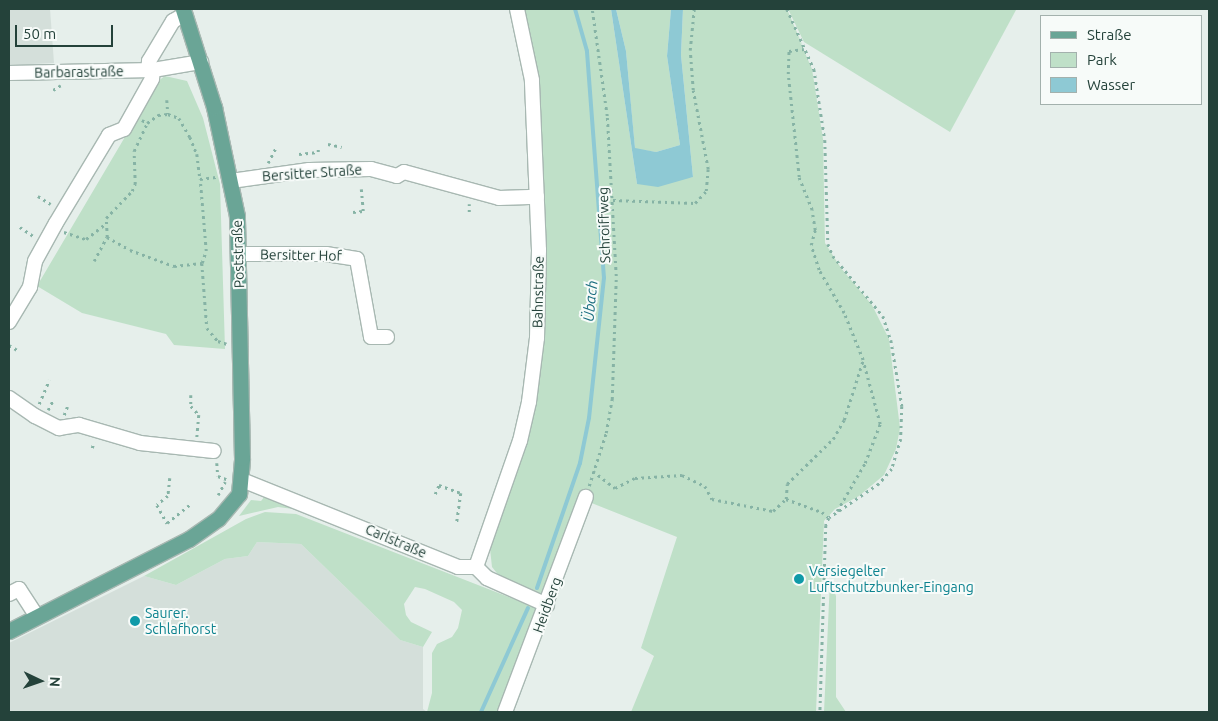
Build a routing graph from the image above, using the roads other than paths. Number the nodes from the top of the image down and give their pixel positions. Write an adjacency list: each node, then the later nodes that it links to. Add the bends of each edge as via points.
1 (517, 9): 7 (street, Bahnstraße, via 532,80)
2 (188, 12): 3 (main road, Poststraße); 4 (street, via 173,21 149,61)
3 (201, 62): 4 (street, Barbarastraße); 6 (main road, Poststraße)
4 (150, 71): 5 (street, Barbarastraße); 9 (street, via 152,79 124,129 109,135 45,243 36,261 30,287)
5 (9, 73)
6 (226, 179): 7 (street, Bersitter Straße, via 309,170 371,169 397,176 404,172 499,198); 8 (main road, Poststraße)
7 (537, 197): 15 (street, Bahnstraße, via 537,338 530,402 518,450)
8 (239, 254): 10 (street, Bersitter Hof, via 326,254 357,259 371,337); 13 (main road, Poststraße)
9 (9, 322)
10 (387, 337)
11 (9, 398): 12 (street, via 59,428 79,425 140,443)
12 (214, 451)
13 (236, 476): 15 (street, Carlstraße, via 458,567); 18 (main road, Poststraße, via 239,494 232,504 189,539)
14 (586, 497): 17 (street, Heidberg)
15 (476, 567): 17 (street, via 487,578)
16 (9, 594): 18 (street, via 19,589)
17 (547, 605): 20 (street, Heidberg)
18 (36, 617): 19 (main road)
19 (9, 631)
20 (505, 712)

